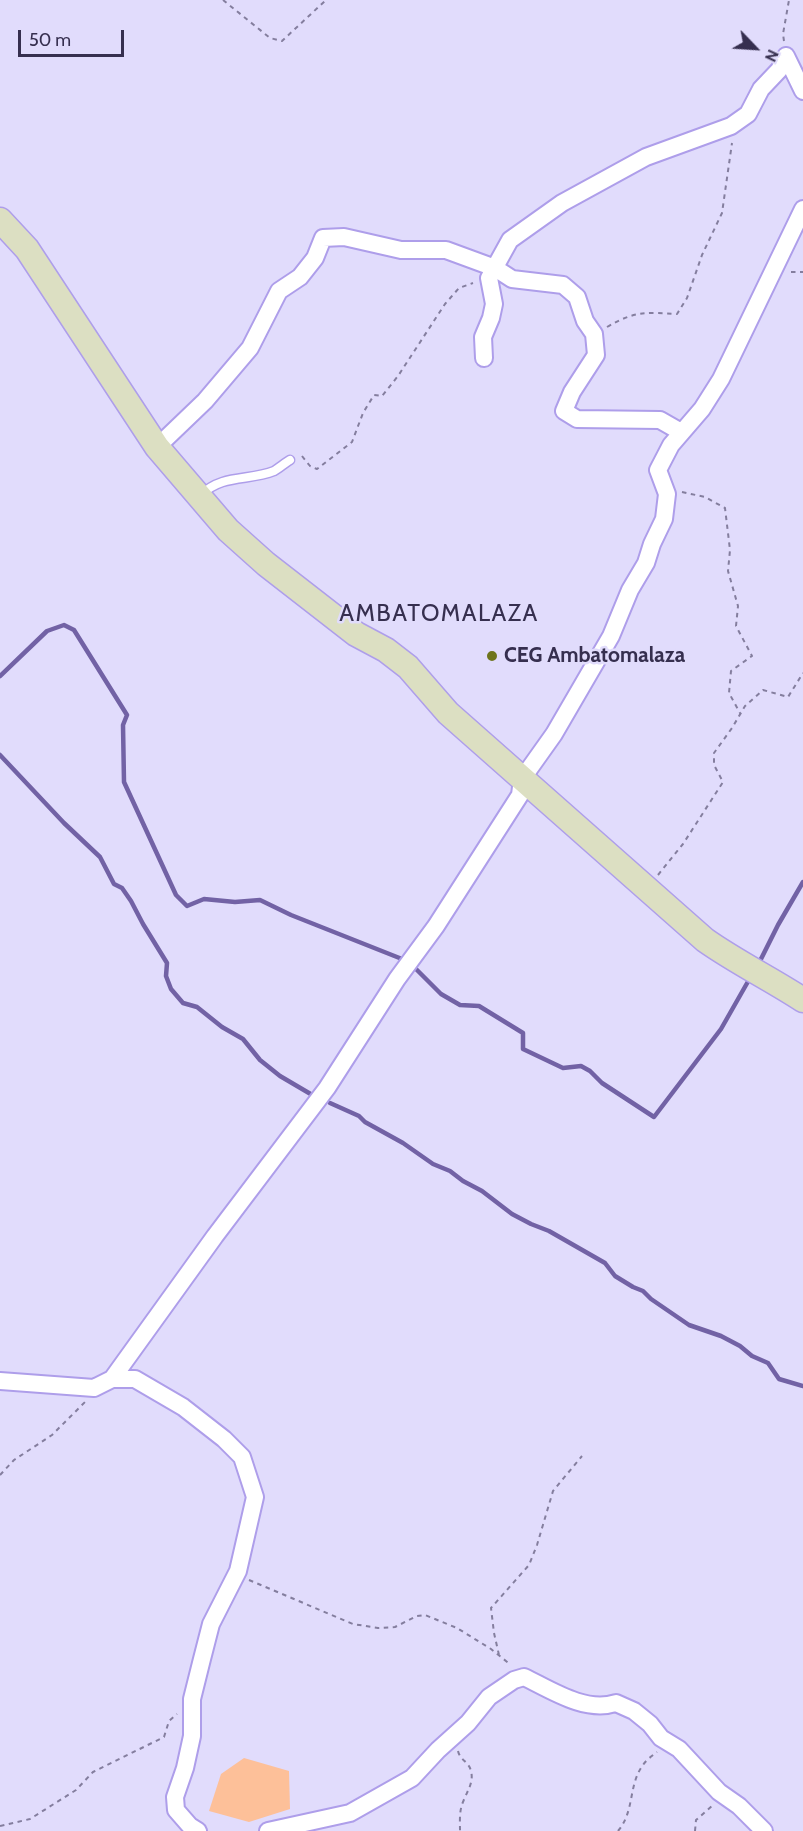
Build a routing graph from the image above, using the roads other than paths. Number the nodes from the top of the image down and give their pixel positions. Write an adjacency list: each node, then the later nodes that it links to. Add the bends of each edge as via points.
1 (803, 91): 4 (street, via 786,56 748,114 731,126 646,157 562,203 510,240)
2 (803, 209): 6 (street, via 721,379)
3 (0, 220): 7 (street, via 27,249)
4 (493, 267): 5 (street, via 489,278 494,304 483,337); 6 (street, via 512,279 563,285 577,297 594,334 596,355 564,411 577,419 660,420); 7 (street, via 446,250 401,250 344,237 323,238 315,258 300,277 279,291 250,348 205,401)
5 (484, 358)
6 (681, 432): 10 (street, via 657,470 667,494 664,519 646,563 611,636 554,734)
7 (157, 447): 9 (street)
8 (290, 460): 9 (lane, via 274,470 227,479)
9 (199, 498): 10 (street, via 266,564 356,634 408,667 448,712)
10 (522, 780): 11 (street, via 705,940); 12 (street, via 520,795 327,1088)
11 (803, 1000)
12 (112, 1379): 13 (street, via 94,1388); 14 (street, via 135,1379 225,1438 242,1457 255,1497 238,1571 211,1624 192,1699 192,1736 175,1797 176,1810)
13 (0, 1381)
14 (198, 1831)
15 (268, 1831): 16 (street, via 350,1813 412,1778 489,1697 524,1677 585,1704 616,1703 634,1711)
16 (764, 1831)

